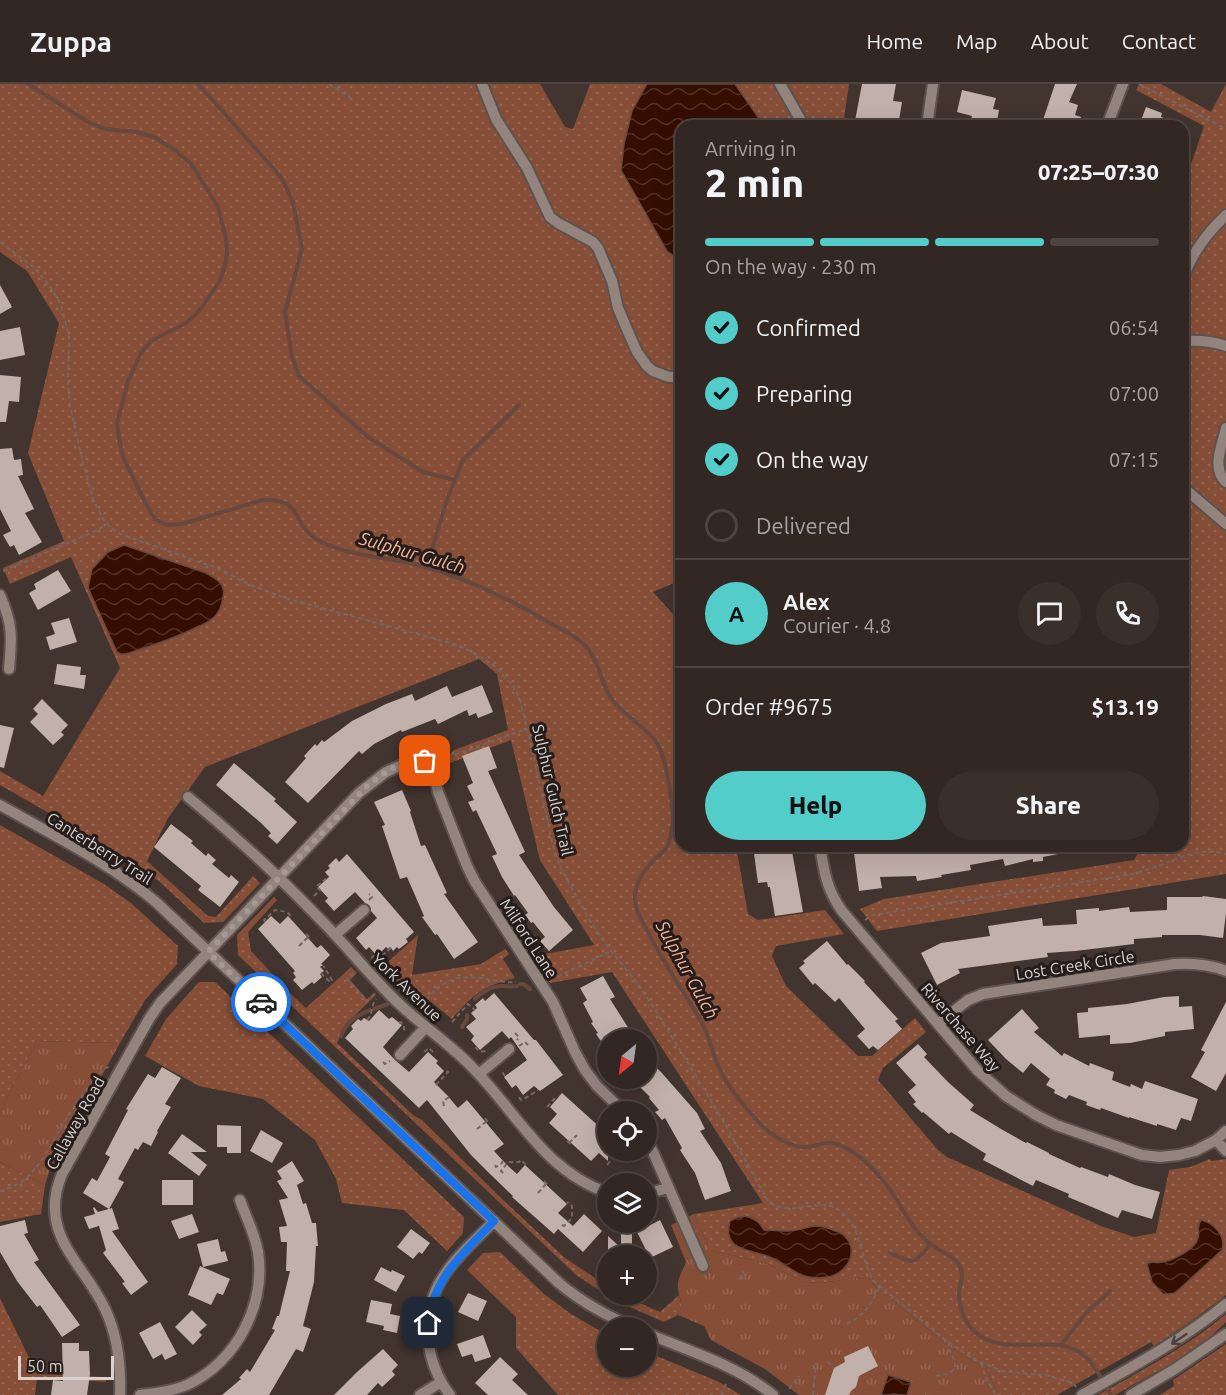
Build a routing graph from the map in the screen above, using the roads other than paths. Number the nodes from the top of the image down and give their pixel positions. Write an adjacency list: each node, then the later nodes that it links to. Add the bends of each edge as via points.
1 (482, 84): 12 (street, via 495,119 526,168 550,217 598,248 637,352 653,371)
2 (780, 84): 5 (street)
3 (933, 84): 6 (street)
4 (1123, 84): 7 (street)
5 (801, 120)
6 (928, 120)
7 (1109, 120)
8 (1226, 215): 9 (street, via 1200,243)
9 (1189, 266)
10 (1189, 341): 11 (street)
11 (1226, 346)
12 (675, 377)
13 (1226, 428): 14 (street, via 1218,459 1221,478)
14 (1226, 483)
15 (1189, 492): 16 (street)
16 (1226, 524)
17 (0, 595): 18 (street, via 11,627)
18 (9, 669)
19 (433, 769): 23 (street, Callaway Road, via 425,761 414,760 380,776); 33 (street, Milford Lane, via 438,792 475,882 553,1002 585,1070)
20 (188, 797): 23 (street, York Avenue)
21 (0, 805): 26 (street, Canterberry Trail, via 128,879)
22 (821, 852): 28 (street, Riverchase Way, via 825,879 838,905)
23 (278, 877): 25 (street, York Avenue); 26 (street, Callaway Road)
24 (364, 910): 25 (street)
25 (335, 935): 29 (street, York Avenue, via 382,987)
26 (208, 952): 42 (street, Canterberry Trail); 50 (street, Callaway Road, via 154,1011 68,1163 57,1191 61,1238 113,1327)
27 (1226, 971): 28 (street, Lost Creek Circle, via 1205,965 1175,964 983,994 968,1000)
28 (938, 1024): 35 (street, Riverchase Way, via 989,1082 1011,1100 1056,1125 1151,1156 1189,1153)
29 (426, 1027): 31 (street); 32 (street, York Avenue)
30 (514, 1046): 32 (street)
31 (400, 1055)
32 (479, 1074): 38 (street, York Avenue, via 550,1157)
33 (613, 1101)
34 (1226, 1131): 35 (street)
35 (1216, 1140): 36 (street)
36 (1226, 1151)
37 (656, 1161): 39 (street)
38 (597, 1187)
39 (668, 1188): 40 (street); 43 (street)
40 (657, 1191)
41 (240, 1200): 52 (street, via 255,1239 259,1269 257,1296 245,1329 225,1356 201,1377 166,1392)
42 (494, 1221): 45 (street, Canterberry Trail, via 572,1293); 48 (street, via 451,1267 431,1303 429,1350)
43 (703, 1266)
44 (1226, 1304): 49 (street, one-way to 49, via 1193,1330 1128,1370)
45 (612, 1317)
46 (1226, 1334): 56 (street)
47 (657, 1338): 55 (street, via 721,1364)
48 (441, 1382): 53 (street); 54 (street)
49 (1080, 1392)
50 (120, 1395): 51 (street)
51 (131, 1395)
52 (140, 1395)
53 (420, 1395)
54 (450, 1395)
55 (773, 1395)
56 (1131, 1395)

